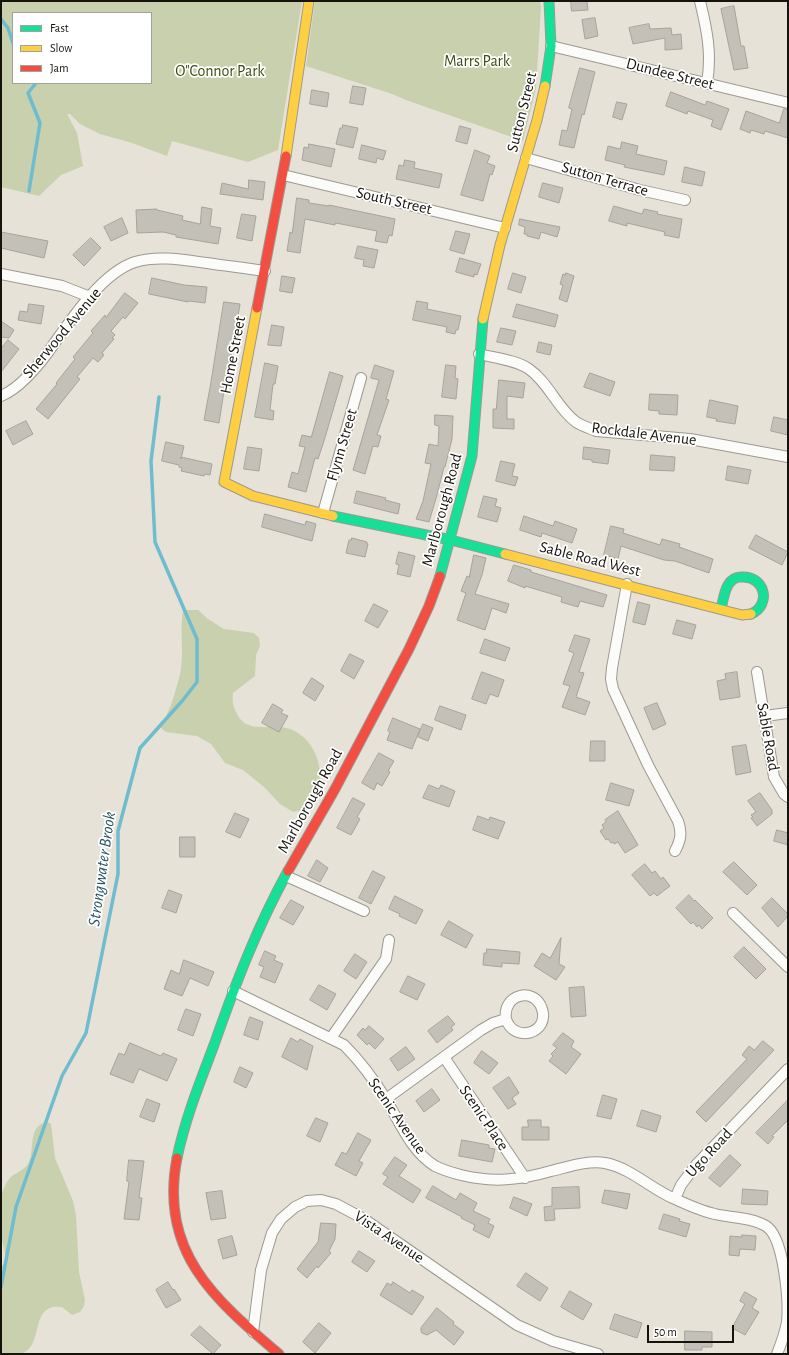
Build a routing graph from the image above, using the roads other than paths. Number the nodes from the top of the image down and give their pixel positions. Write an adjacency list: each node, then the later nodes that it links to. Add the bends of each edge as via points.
1 (309, 1): 8 (street, Home Street)
2 (549, 1): 4 (street, Sutton Street)
3 (700, 1): 5 (street, via 710,58)
4 (551, 46): 5 (street, Dundee Street); 7 (street, Sutton Street, via 545,89)
5 (707, 83): 6 (street, Dundee Street)
6 (788, 103)
7 (526, 158): 9 (street, Sutton Terrace); 10 (street, Sutton Street)
8 (283, 175): 10 (street, South Street); 11 (street, Home Street)
9 (685, 200)
10 (504, 228): 14 (street, Marlborough Road, via 482,324)
11 (265, 271): 13 (street, Sherwood Avenue, via 183,260 147,260 117,272); 18 (street, Home Street, via 224,482 253,496)
12 (1, 274): 13 (street, via 62,286)
13 (90, 297): 16 (street, Sherwood Avenue, via 35,368 10,392)
14 (479, 354): 17 (street, Rockdale Avenue, via 528,368 547,386 566,413 584,427 596,431 690,439); 19 (street, Marlborough Road, via 472,456)
15 (361, 378): 18 (street, Flynn Street)
16 (1, 396)
17 (788, 457)
18 (323, 513): 19 (street, Home Street)
19 (451, 540): 20 (street, Sable Road West); 27 (street, Marlborough Road, via 436,589 402,664)
20 (627, 584): 21 (street, Sable Road West); 26 (street, via 611,679 613,689 648,765 678,821 681,837)
21 (721, 609): 21 (street, Sable Road West, via 742,615 755,612 764,598 761,585 750,577 734,579 726,589)
22 (757, 672): 24 (street, Sable Road)
23 (788, 713): 24 (street)
24 (764, 716): 25 (street, Sable Road, via 774,777)
25 (788, 797)
26 (675, 851)
27 (286, 876): 28 (street); 32 (street, Marlborough Road, via 256,933)
28 (364, 911)
29 (733, 913): 31 (street)
30 (389, 940): 34 (street, via 386,959)
31 (788, 967)
32 (233, 991): 34 (street, Scenic Avenue); 40 (street, Marlborough Road, via 186,1118 175,1171 174,1205 183,1245 200,1278)
33 (506, 1019): 35 (street, via 488,1026)
34 (331, 1038): 37 (street, Scenic Avenue, via 353,1054)
35 (444, 1058): 37 (street); 38 (street, Scenic Place)
36 (788, 1069): 39 (street, Ugo Road, via 696,1165 681,1184)
37 (386, 1099): 38 (street, Scenic Avenue, via 412,1143 435,1166 450,1172 485,1179)
38 (525, 1178): 39 (street, Scenic Avenue, via 589,1162 605,1163 626,1171)
39 (675, 1199): 43 (street, via 700,1211 756,1221 771,1230 784,1267 788,1308 783,1339)
40 (253, 1332): 41 (street, Marlborough Road); 42 (street, Vista Avenue, via 262,1270 272,1233 281,1219 294,1207 307,1201 321,1200 336,1204 364,1219 517,1325 553,1341)
41 (278, 1354)
42 (598, 1354)
43 (777, 1354)

